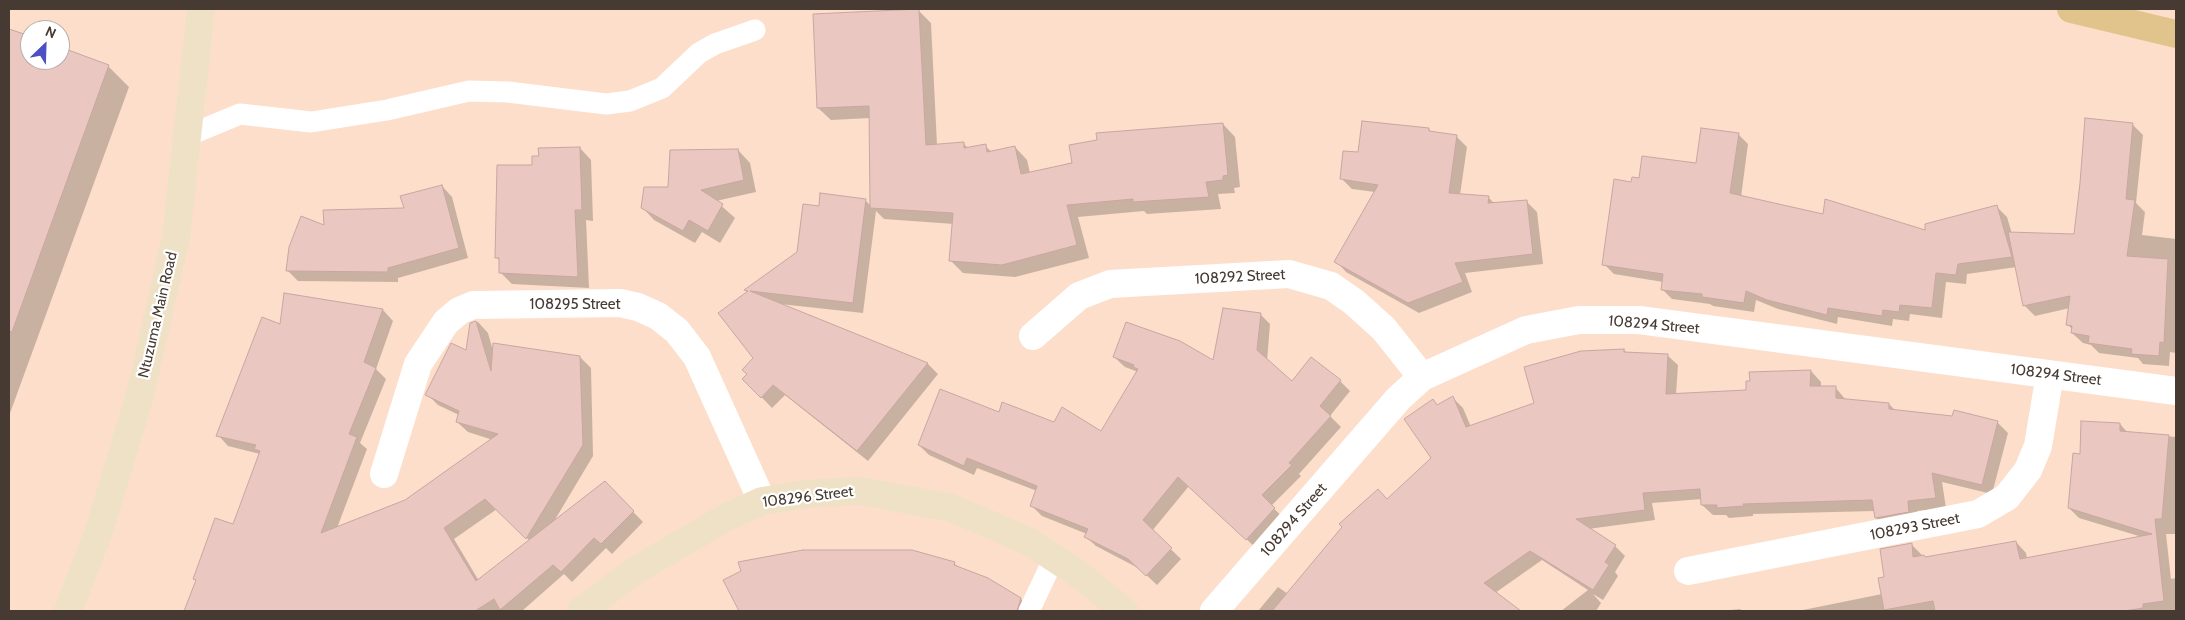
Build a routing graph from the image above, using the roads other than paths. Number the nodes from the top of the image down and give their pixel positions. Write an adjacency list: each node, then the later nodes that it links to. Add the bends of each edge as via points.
1 (201, 9): 5 (street, Ntuzuma Main Road)
2 (2071, 9): 4 (main road)
3 (756, 30): 5 (lane, via 699,53 662,88 630,101 606,104 508,92 469,91 387,110 311,122 240,114)
4 (2176, 34)
5 (187, 136): 14 (street, Ntuzuma Main Road, via 176,237 140,395 100,528)
6 (1033, 336): 8 (street, 108292 Street, via 1080,296 1110,284 1289,274 1331,286 1354,302 1384,329)
7 (2050, 374): 8 (street, 108294 Street, via 1639,320 1579,320 1526,330); 9 (street, 108294 Street); 13 (street, 108293 Street, via 2038,446 2028,470 2006,497 1978,514)
8 (1422, 377): 18 (street, 108294 Street, via 1398,400)
9 (2176, 390)
10 (384, 474): 11 (street, 108295 Street, via 418,364 446,322 459,311 473,305 620,303 658,316 697,356)
11 (762, 501): 12 (street, 108296 Street, via 860,491 952,508 1030,542); 15 (street, 108296 Street, via 724,518 636,570)
12 (1054, 558): 16 (lane); 17 (street, 108296 Street, via 1080,574)
13 (1688, 571)
14 (68, 611)
15 (581, 611)
16 (1029, 611)
17 (1124, 611)
18 (1214, 611)

